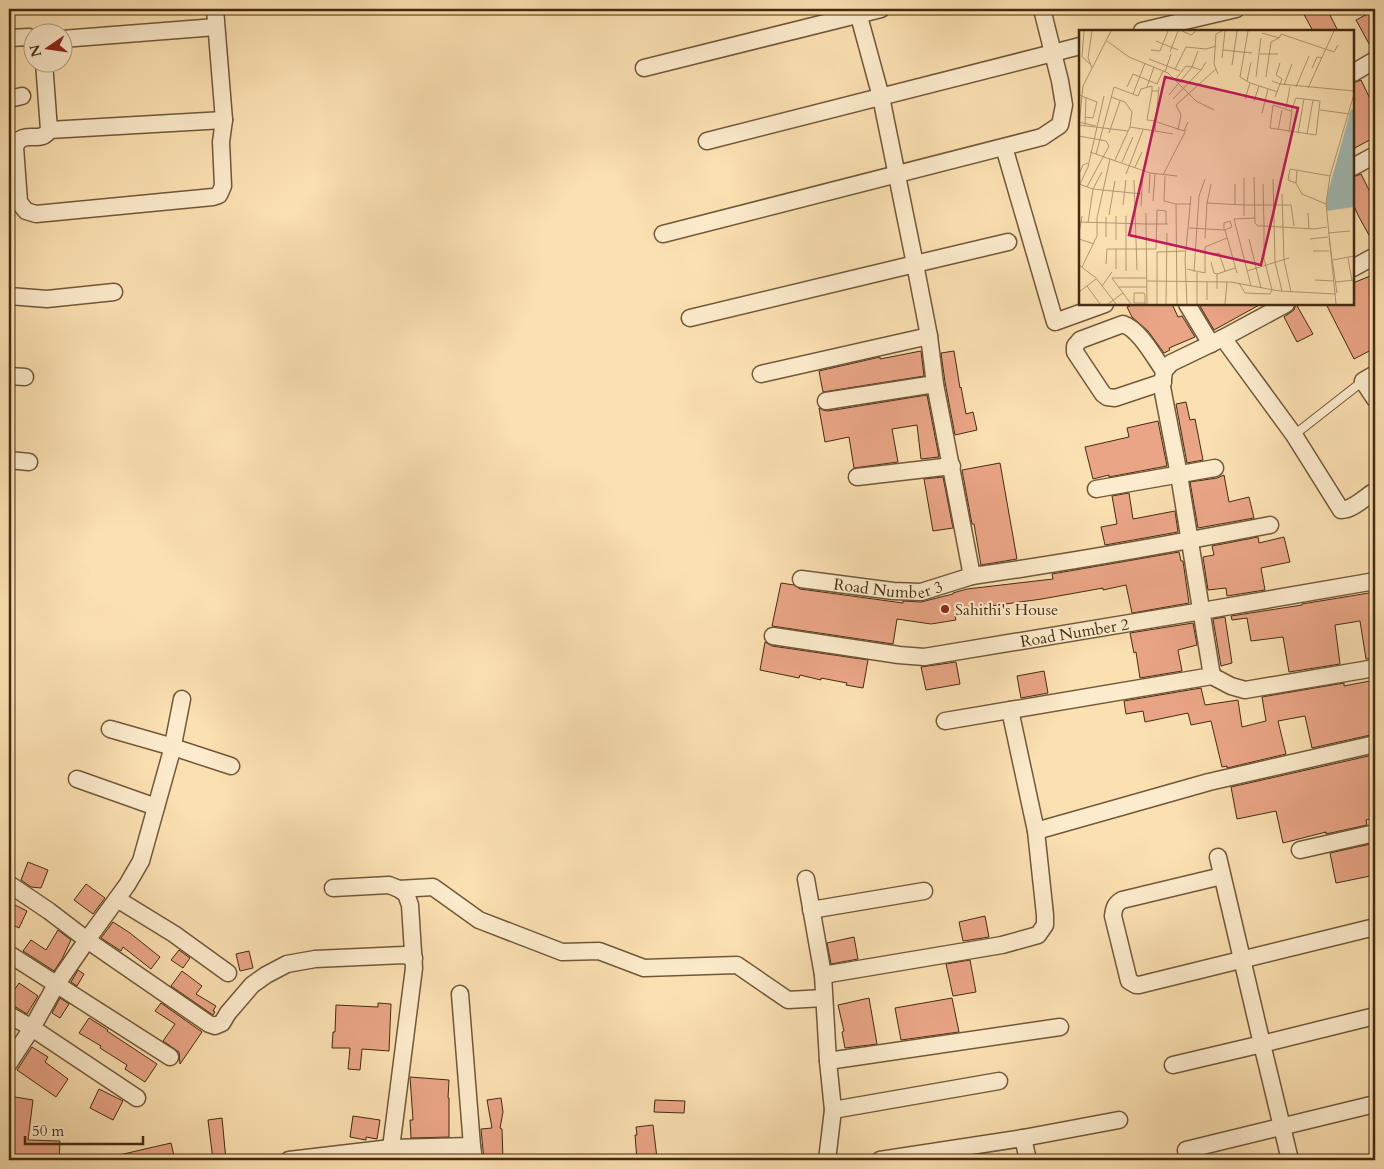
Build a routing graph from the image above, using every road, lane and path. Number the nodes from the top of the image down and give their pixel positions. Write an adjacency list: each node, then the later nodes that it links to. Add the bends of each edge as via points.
1 (215, 9): 6 (street)
2 (881, 9): 5 (street)
3 (1042, 9): 12 (street)
4 (1236, 9): 7 (street)
5 (858, 11): 14 (street); 17 (street)
6 (216, 27): 10 (street); 18 (street)
7 (1146, 30)
8 (22, 37): 9 (street)
9 (9, 38)
10 (72, 38)
11 (1079, 46): 12 (street)
12 (1053, 53): 17 (street); 21 (street, via 1064,105 1060,125 1042,137)
13 (1375, 60): 16 (street)
14 (644, 68)
15 (45, 72): 19 (street)
16 (1354, 72)
17 (881, 97): 20 (street); 24 (street)
18 (224, 120): 19 (street); 19 (street, via 221,142 223,186 219,195 36,214 26,210 20,202 15,147 21,138 43,136)
19 (49, 130)
20 (707, 141)
21 (1004, 147): 24 (street); 32 (street, via 1055,322)
22 (1375, 155): 23 (street)
23 (1354, 166)
24 (898, 175): 25 (street); 28 (street)
25 (663, 234)
26 (1008, 242): 28 (street)
27 (1375, 256): 29 (street)
28 (915, 264): 35 (street); 36 (street)
29 (1354, 267)
30 (114, 292): 31 (street, via 47,299)
31 (9, 296)
32 (1103, 305)
33 (1188, 305): 37 (street)
34 (1284, 305): 37 (street)
35 (690, 318)
36 (929, 336): 38 (street); 43 (street)
37 (1217, 341): 40 (street, via 1171,363); 46 (street)
38 (761, 374)
39 (9, 376): 41 (street)
40 (1163, 376): 40 (street, via 1115,398 1107,397 1075,352 1075,346 1080,340 1123,324 1130,326); 51 (street, via 1162,387)
41 (25, 377)
42 (1369, 378): 44 (street); 46 (lane)
43 (935, 384): 45 (street); 49 (street)
44 (1375, 399)
45 (826, 401)
46 (1294, 435): 54 (street, via 1341,510 1351,508)
47 (9, 460): 48 (street)
48 (29, 462)
49 (952, 466): 52 (street); 57 (street)
50 (1215, 468): 51 (street)
51 (1179, 475): 53 (street); 56 (street)
52 (857, 477)
53 (1096, 489)
54 (1375, 491)
55 (1270, 525): 56 (street, Road Number 3)
56 (1190, 540): 57 (street, Road Number 3); 60 (street)
57 (972, 576): 58 (street, Road Number 3, via 921,592)
58 (800, 579)
59 (1375, 581): 60 (street, Road Number 2)
60 (1202, 612): 61 (street, Road Number 2, via 924,657); 63 (street)
61 (774, 636)
62 (1375, 668): 63 (street, via 1245,690)
63 (1212, 676): 65 (street)
64 (182, 699): 69 (street)
65 (1010, 710): 66 (street); 73 (street)
66 (945, 721)
67 (110, 729): 69 (street)
68 (1375, 744): 73 (street, via 1208,782)
69 (173, 747): 70 (street); 72 (street)
70 (231, 766)
71 (77, 778): 72 (street)
72 (156, 808): 83 (street, via 141,861)
73 (1036, 831): 91 (street, via 1045,915 1045,925 1038,935 1002,946)
74 (1375, 833): 75 (street)
75 (1300, 850)
76 (1218, 857): 77 (street)
77 (1222, 876): 89 (street); 89 (street, via 1122,900 1117,902 1113,916 1129,981 1136,985)
78 (806, 879): 84 (street)
79 (9, 884): 86 (street)
80 (332, 888): 81 (street, via 389,886)
81 (399, 889): 88 (street, via 406,894 410,905); 94 (street, via 433,887 479,920 562,952 599,951 644,968 737,965 788,1000)
82 (924, 891): 84 (street)
83 (117, 899): 86 (street); 90 (street)
84 (811, 910): 91 (street)
85 (1375, 927): 89 (street)
86 (87, 940): 88 (street, via 215,1026 222,1023 252,985 288,964 315,959 404,955); 92 (street)
87 (9, 954): 92 (street)
88 (414, 958): 111 (street)
89 (1242, 959): 99 (street)
90 (228, 973)
91 (823, 975): 94 (street)
92 (56, 985): 98 (street); 100 (street)
93 (460, 994): 112 (street)
94 (824, 998): 101 (street)
95 (9, 1015): 98 (street)
96 (1375, 1016): 99 (street)
97 (1060, 1027): 101 (street)
98 (32, 1028): 102 (street); 105 (street)
99 (1262, 1044): 103 (street); 109 (street)
100 (170, 1057)
101 (828, 1061): 107 (street)
102 (9, 1063)
103 (1173, 1065)
104 (999, 1081): 107 (street)
105 (137, 1098)
106 (1375, 1104): 109 (street)
107 (833, 1110): 114 (street)
108 (1119, 1120): 110 (street)
109 (1282, 1127): 117 (street, via 1186,1150); 118 (street)
110 (1023, 1138): 115 (street); 116 (street)
111 (385, 1152): 112 (street); 113 (street)
112 (473, 1153)
113 (289, 1160)
114 (827, 1160)
115 (880, 1160)
116 (1028, 1160)
117 (1188, 1160)
118 (1290, 1160)

